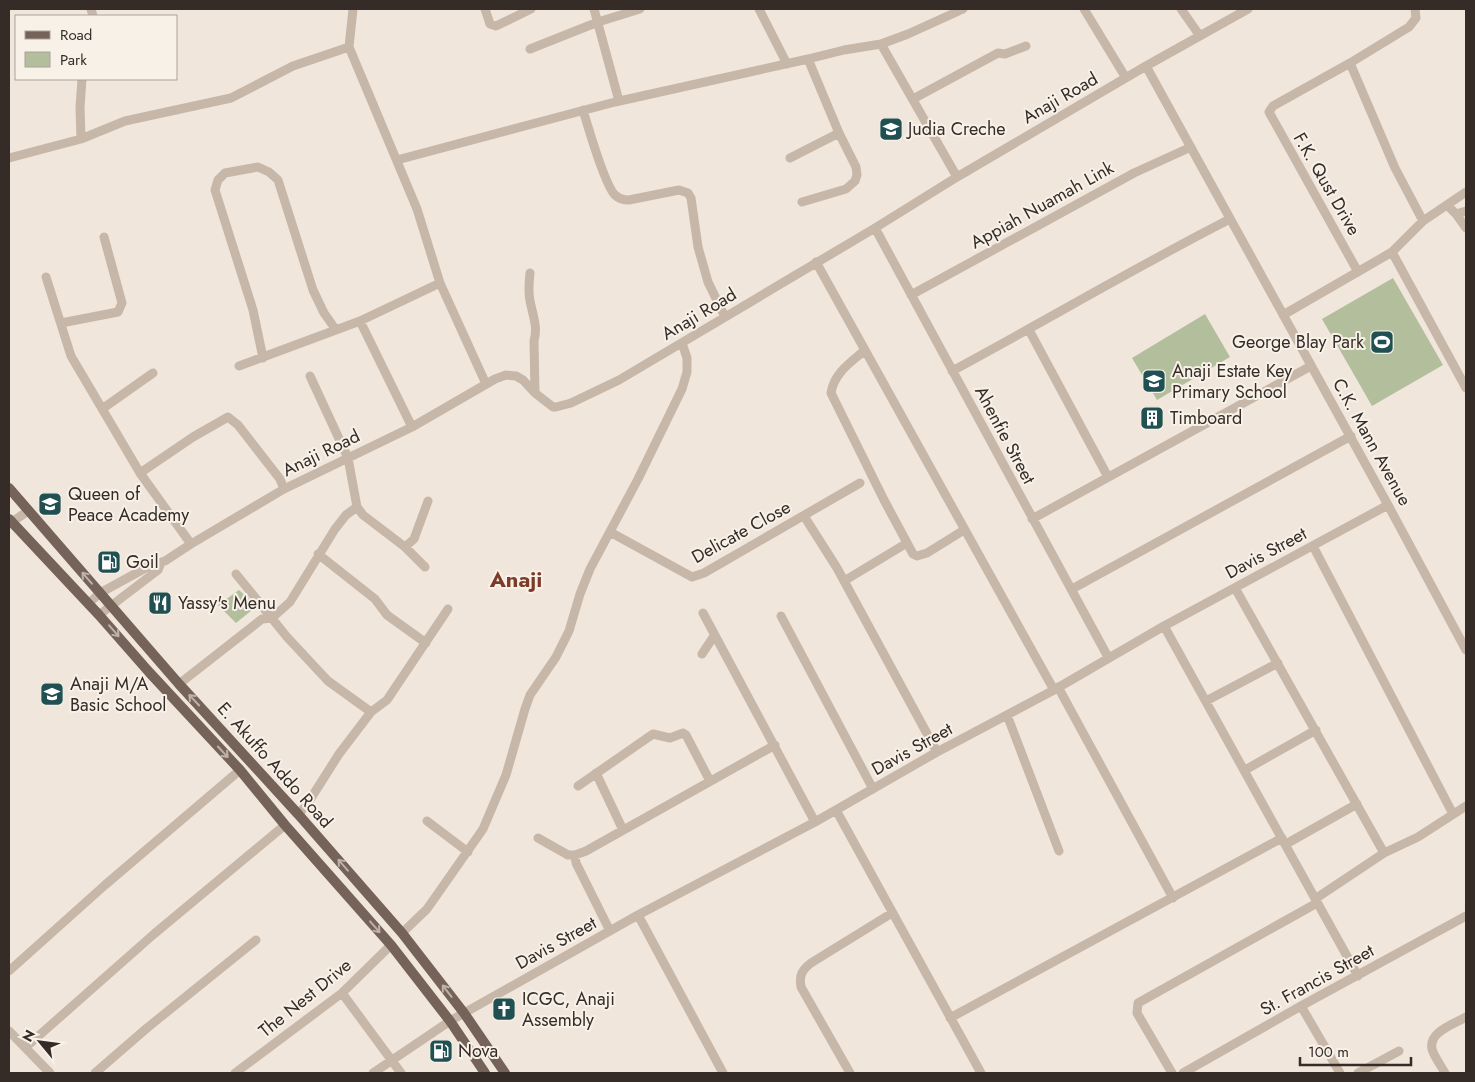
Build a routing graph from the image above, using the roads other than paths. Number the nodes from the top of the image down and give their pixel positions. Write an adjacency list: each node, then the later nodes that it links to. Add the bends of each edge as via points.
1 (353, 9): 16 (street)
2 (484, 9): 3 (street, via 490,24 496,26)
3 (531, 9)
4 (594, 9): 12 (street)
5 (640, 9): 12 (street)
6 (759, 9): 20 (street)
7 (963, 9): 14 (street)
8 (1084, 9): 22 (street)
9 (1181, 9): 13 (street)
10 (1248, 9): 13 (street, Anaji Road)
11 (1415, 9): 19 (street, via 1416,18 1409,26)
12 (598, 22): 17 (street); 25 (street)
13 (1200, 36): 21 (street, Anaji Road)
14 (881, 44): 18 (street); 24 (street)
15 (1026, 46): 24 (street, via 1005,54 998,53)
16 (349, 47): 28 (street, via 293,66 231,98 125,121); 32 (street)
17 (530, 49)
18 (808, 59): 20 (street); 27 (street)
19 (1350, 63): 40 (street, via 1395,168); 46 (street, F.K. Qust Drive, via 1272,106 1268,112)
20 (787, 64): 25 (street)
21 (1146, 66): 22 (street, Anaji Road); 29 (street, C.K. Mann Avenue)
22 (1126, 78): 33 (street, Anaji Road)
23 (82, 80): 28 (street)
24 (914, 99): 33 (street)
25 (619, 101): 26 (street)
26 (583, 110): 32 (street); 52 (street, via 614,194 630,200 680,190 692,198 700,256)
27 (839, 133): 31 (street); 35 (street, via 856,167 855,181 846,189)
28 (81, 140): 30 (street)
29 (1191, 147): 39 (street, C.K. Mann Avenue); 50 (street, Appiah Nuamah Link, via 1134,173)
30 (9, 158)
31 (790, 158)
32 (397, 160): 49 (street, via 417,209)
33 (957, 177): 41 (street, Anaji Road)
34 (1466, 192): 36 (street)
35 (802, 202)
36 (1447, 205): 38 (street); 40 (street)
37 (1466, 211): 38 (street)
38 (1456, 214): 42 (street)
39 (1230, 219): 51 (street, C.K. Mann Avenue); 56 (street)
40 (1423, 221): 44 (street)
41 (875, 228): 45 (street, Anaji Road); 50 (street, Ahenfie Street)
42 (1466, 228)
43 (104, 237): 54 (street, via 122,303 118,312)
44 (1392, 252): 46 (street); 66 (street)
45 (816, 262): 52 (street, Anaji Road); 58 (street)
46 (1358, 272): 51 (street)
47 (530, 273): 67 (street, via 528,293 536,333)
48 (46, 277): 54 (street)
49 (440, 283): 53 (street); 65 (street)
50 (911, 295): 62 (street, Ahenfie Street)
51 (1283, 315): 61 (street, C.K. Mann Avenue)
52 (725, 317): 57 (street, Anaji Road)
53 (360, 321): 55 (street); 69 (street)
54 (61, 323): 68 (street, via 71,356)
55 (336, 330): 59 (street); 59 (street, via 313,290 278,180 258,167 225,173 215,190)
56 (1029, 330): 62 (street); 73 (street)
57 (682, 343): 67 (street, Anaji Road, via 619,380 571,403 553,407); 85 (street, via 687,372 682,389)
58 (865, 350): 84 (street); 86 (street, via 842,369 832,384 831,393)
59 (264, 358): 60 (street)
60 (239, 366)
61 (1311, 366): 70 (street, C.K. Mann Avenue); 73 (street)
62 (952, 371): 82 (street, Ahenfie Street)
63 (153, 373): 68 (street)
64 (310, 376): 71 (street)
65 (486, 384): 67 (street, Anaji Road, via 506,375 516,376); 69 (street, Anaji Road)
66 (1466, 388)
67 (535, 393)
68 (102, 409): 72 (street)
69 (412, 427): 71 (street, Anaji Road)
70 (1351, 436): 78 (street, C.K. Mann Avenue); 96 (street)
71 (348, 458): 76 (street, Anaji Road); 79 (street)
72 (140, 473): 76 (street, via 228,417 238,425 280,479); 87 (street)
73 (1108, 477): 82 (street)
74 (860, 482): 81 (street, Delicate Close)
75 (9, 488): 80 (main road, E. Akuffo Addo Road)
76 (284, 489): 87 (street, Anaji Road)
77 (428, 501): 89 (street, via 414,539)
78 (1388, 505): 88 (street, Davis Street); 108 (street, C.K. Mann Avenue)
79 (357, 506): 89 (street, via 363,515); 90 (street, via 334,528)
80 (28, 511): 83 (street); 97 (main road, E. Akuffo Addo Road, one-way to 80)
81 (804, 516): 85 (street, Delicate Close, via 692,577); 94 (street)
82 (1032, 519): 96 (street, Ahenfie Street)
83 (10, 522): 98 (main road, E. Akuffo Addo Road)
84 (964, 530): 86 (street, via 917,556); 113 (street)
85 (610, 532): 138 (street, via 587,577 569,631 530,695 506,775 483,829)
86 (907, 543): 94 (street)
87 (191, 544): 91 (street, Anaji Road)
88 (1312, 546): 95 (street, Davis Street); 130 (street)
89 (405, 547): 92 (street)
90 (318, 554): 104 (street, via 290,602); 107 (street, via 376,599 387,615)
91 (161, 564): 97 (street, Anaji Road); 99 (street, Anaji Road, via 158,570)
92 (425, 567)
93 (236, 574): 104 (street)
94 (844, 581): 119 (street)
95 (1235, 588): 105 (street, Davis Street); 111 (street)
96 (1072, 589): 110 (street, Ahenfie Street)
97 (100, 593): 98 (street, Anaji Road); 99 (main road, E. Akuffo Addo Road)
98 (88, 603): 102 (main road, E. Akuffo Addo Road)
99 (111, 606): 102 (street, Anaji Road); 112 (main road, E. Akuffo Addo Road)
100 (448, 609): 107 (street)
101 (704, 613): 106 (street)
102 (99, 615): 120 (main road, E. Akuffo Addo Road, one-way to 120)
103 (781, 616): 125 (street)
104 (272, 618): 112 (street, via 262,619); 115 (street, via 328,681)
105 (1164, 626): 110 (street, Davis Street); 114 (street)
106 (714, 636): 109 (street); 118 (street)
107 (426, 643): 115 (street, via 387,700)
108 (1466, 650)
109 (702, 654)
110 (1108, 657): 113 (street, Davis Street)
111 (1278, 663): 114 (street); 117 (street)
112 (180, 684): 129 (main road, E. Akuffo Addo Road, one-way to 112)
113 (1056, 689): 116 (street, Davis Street); 141 (street)
114 (1206, 701): 121 (street)
115 (372, 712): 129 (street)
116 (1007, 716): 119 (street, Davis Street); 137 (street)
117 (1316, 730): 121 (street); 126 (street)
118 (775, 744): 123 (street); 132 (street)
119 (937, 752): 125 (street, Davis Street)
120 (240, 770): 133 (main road, E. Akuffo Addo Road); 150 (street)
121 (1244, 770): 136 (street)
122 (596, 773): 123 (street, via 653,734 670,738 683,733); 124 (street); 134 (street)
123 (710, 781): 134 (street)
124 (578, 786)
125 (873, 789): 128 (street, Davis Street)
126 (1357, 804): 136 (street); 139 (street)
127 (1466, 806): 130 (street)
128 (836, 810): 132 (street, Davis Street); 143 (street)
129 (298, 814): 147 (main road, E. Akuffo Addo Road, one-way to 129)
130 (1453, 814): 139 (street, via 1418,837)
131 (427, 821): 138 (street)
132 (815, 822): 144 (street, Davis Street)
133 (285, 825): 149 (main road, E. Akuffo Addo Road, one-way to 149); 159 (street, via 154,934)
134 (623, 830): 140 (street)
135 (538, 838): 140 (street, via 568,855)
136 (1284, 841): 141 (street); 142 (street)
137 (1058, 851)
138 (468, 852): 147 (street, via 427,909)
139 (1384, 853): 142 (street)
140 (575, 855): 146 (street)
141 (1172, 898): 156 (street)
142 (1316, 901): 151 (street); 172 (street, via 1138,1003 1137,1013)
143 (892, 913): 156 (street); 170 (street, via 811,963 799,979)
144 (638, 915): 146 (street, Davis Street); 169 (street)
145 (1466, 916): 151 (street, St. Francis Street)
146 (610, 931): 154 (street, Davis Street)
147 (402, 933): 154 (main road, E. Akuffo Addo Road, one-way to 147)
148 (256, 940): 163 (street)
149 (391, 945): 152 (street, The Nest Drive); 157 (main road, E. Akuffo Addo Road)
150 (9, 971)
151 (1358, 976): 153 (street, St. Francis Street)
152 (342, 993): 161 (street); 164 (street, The Nest Drive)
153 (1301, 1006): 173 (street, St. Francis Street); 174 (street)
154 (464, 1013): 157 (street, Davis Street); 168 (main road, E. Akuffo Addo Road)
155 (1466, 1017): 176 (street, via 1440,1031 1431,1043)
156 (950, 1018): 171 (street)
157 (450, 1021): 161 (street, Davis Street); 167 (main road, E. Akuffo Addo Road)
158 (9, 1031): 159 (street)
159 (26, 1048): 162 (street)
160 (1399, 1051): 175 (street)
161 (391, 1060): 165 (street, Davis Street); 166 (street)
162 (50, 1073)
163 (95, 1073)
164 (235, 1073)
165 (373, 1073)
166 (401, 1073)
167 (485, 1073)
168 (505, 1073)
169 (723, 1073)
170 (850, 1073)
171 (981, 1073)
172 (1172, 1073)
173 (1184, 1073)
174 (1340, 1073)
175 (1358, 1073)
176 (1445, 1073)

